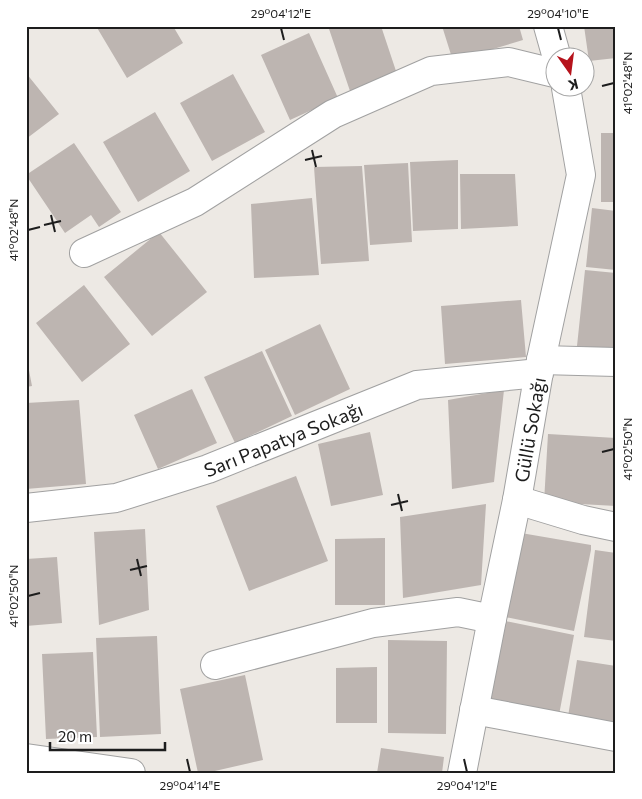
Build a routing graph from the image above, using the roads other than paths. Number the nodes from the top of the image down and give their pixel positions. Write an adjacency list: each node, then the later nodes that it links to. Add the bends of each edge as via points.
1 (548, 26): 2 (street)
2 (554, 48)
3 (544, 71): 5 (street, via 509,62 431,71 333,114 196,202)
4 (568, 98): 7 (street, Güllü Sokağı, via 581,175)
5 (84, 253)
6 (616, 362): 7 (street, Sarı Papatya Sokağı)
7 (540, 367): 8 (street, Güllü Sokağı); 9 (street, Sarı Papatya Sokağı, via 417,385 208,469 116,498)
8 (517, 500): 10 (street); 11 (street, Güllü Sokağı)
9 (26, 508)
10 (616, 528)
11 (492, 619): 12 (street, via 458,612 373,623); 13 (street, Güllü Sokağı)
12 (215, 665)
13 (474, 710): 14 (street); 17 (street, Güllü Sokağı)
14 (616, 737)
15 (26, 758): 16 (street)
16 (131, 773)
17 (462, 773)

